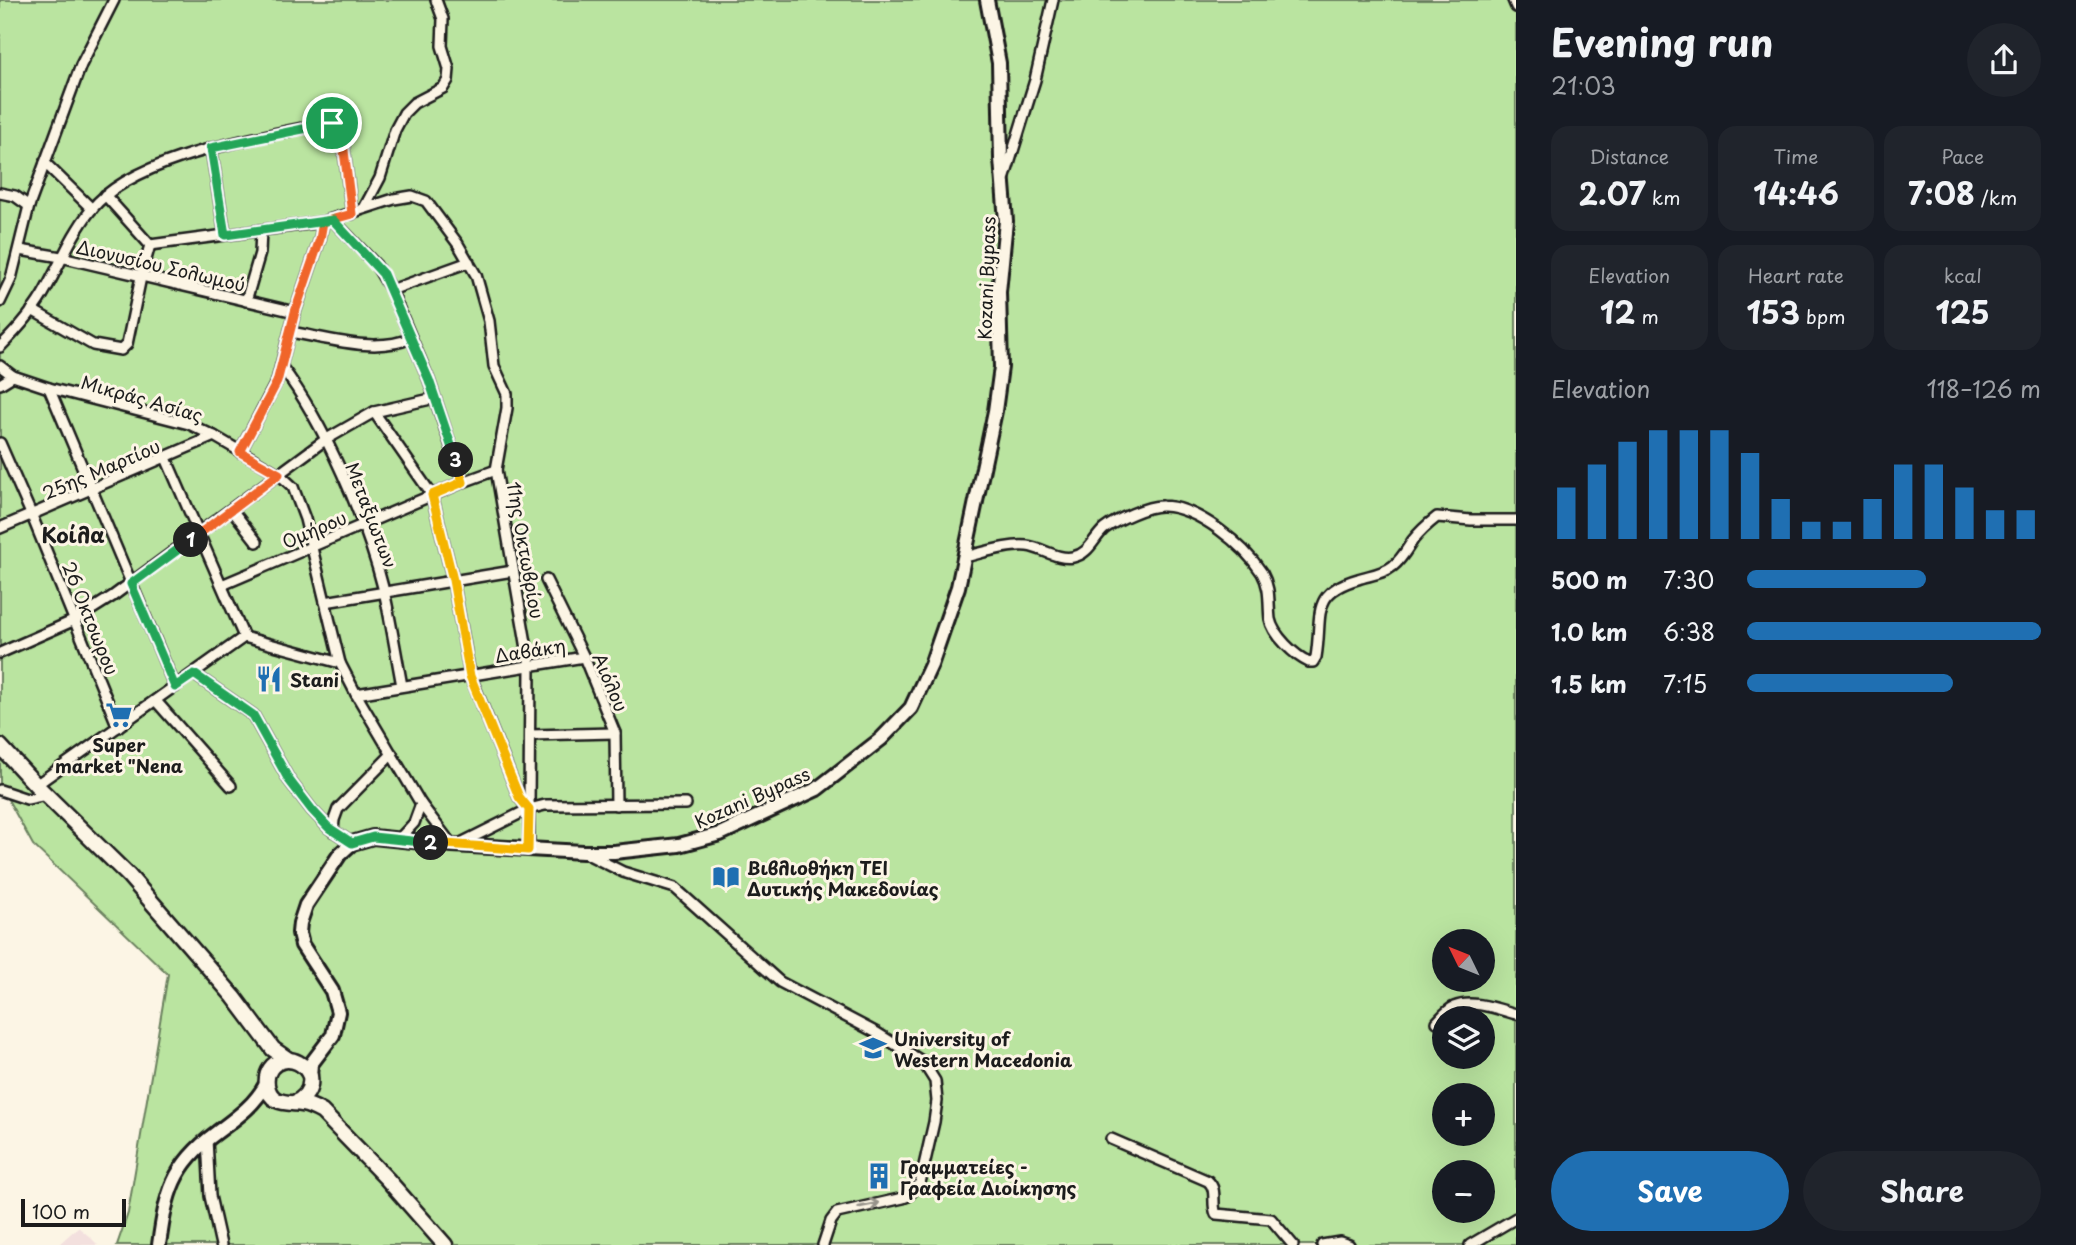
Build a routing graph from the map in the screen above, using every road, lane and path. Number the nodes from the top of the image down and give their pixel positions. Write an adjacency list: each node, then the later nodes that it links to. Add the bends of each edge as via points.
1 (114, 0): 8 (street, via 80,65)
2 (436, 0): 13 (street, via 443,19 448,80 404,113)
3 (987, 0): 9 (main road, Kozani Bypass, via 999,63)
4 (1053, 0): 9 (street)
5 (1513, 0): 6 (street)
6 (1516, 7)
7 (211, 148): 11 (street, via 152,169); 15 (street, via 322,124 339,125); 18 (street)
8 (45, 163): 12 (street); 14 (street)
9 (1004, 182): 59 (main road, Kozani Bypass, via 1001,368)
10 (0, 193): 12 (street)
11 (105, 195): 14 (street); 19 (street)
12 (29, 206): 20 (street)
13 (364, 208): 15 (street); 22 (street, 11ης Οκτωβρίου, via 394,199 426,201)
14 (92, 209): 21 (street)
15 (352, 214): 16 (street)
16 (328, 221): 17 (street); 24 (street, via 376,265); 28 (street)
17 (261, 230): 18 (street); 25 (street, via 260,253)
18 (225, 235): 19 (street)
19 (150, 245): 23 (street)
20 (20, 250): 21 (street, Διονυσίου Σολωμού); 26 (street)
21 (61, 257): 23 (street, Διονυσίου Σολωμού); 27 (street)
22 (469, 262): 24 (street); 46 (street, 11ης Οκτωβρίου, via 486,309 494,366 508,394)
23 (141, 277): 25 (street, Διονυσίου Σολωμού); 27 (street, via 127,344 117,351 93,345)
24 (391, 290): 30 (street)
25 (246, 301): 28 (street, Διονυσίου Σολωμού)
26 (0, 302)
27 (32, 310): 31 (street)
28 (295, 312): 29 (street)
29 (290, 332): 30 (street, via 374,345); 33 (street)
30 (411, 338): 37 (street)
31 (0, 347)
32 (0, 366): 34 (street, Μικράς Ασίας)
33 (281, 366): 40 (street, Μεταξιωτων); 42 (street, via 268,402)
34 (13, 376): 35 (street); 36 (street, Μικράς Ασίας)
35 (0, 384)
36 (49, 388): 39 (street, Μικράς Ασίας, via 189,424); 49 (street)
37 (435, 398): 38 (street); 48 (street)
38 (374, 412): 40 (street); 50 (street)
39 (214, 436): 42 (street, Μικράς Ασίας); 43 (street, 25ης Μαρτίου)
40 (325, 440): 47 (street); 54 (street, Μεταξιωτων)
41 (0, 443): 44 (street, 26 Οκτοωρου)
42 (240, 452): 47 (street, Μικράς Ασίας)
43 (166, 458): 49 (street, 25ης Μαρτίου); 56 (street)
44 (10, 464): 45 (street); 52 (street, 26 Οκτοωρου)
45 (0, 468)
46 (496, 470): 48 (street, Ομήρου); 60 (street, 11ης Οκτωβρίου)
47 (279, 474): 51 (street); 58 (street, Μικράς Ασίας, via 298,495)
48 (463, 482): 50 (street, Ομήρου)
49 (91, 490): 52 (street, 25ης Μαρτίου); 63 (street)
50 (432, 495): 54 (street, Ομήρου); 61 (street)
51 (232, 510): 56 (street); 57 (street)
52 (32, 516): 55 (street, 25ης Μαρτίου); 67 (street, 26 Οκτοωρου)
53 (1516, 520): 59 (street, via 1437,517 1392,568 1329,591 1316,657 1308,663 1271,624 1268,587 1253,561 1218,528 1180,509 1161,505 1125,517 1072,557 1018,545)
54 (364, 526): 58 (street, Ομήρου); 65 (street, Μεταξιωτων)
55 (0, 528)
56 (200, 533): 63 (street); 64 (street)
57 (257, 542)
58 (312, 547): 64 (street, Ομήρου); 66 (street, Μικράς Ασίας)
59 (964, 556): 96 (main road, Kozani Bypass, via 945,628 919,695 901,720 834,777 792,802 698,841 642,850)
60 (513, 571): 61 (street); 72 (street, 11ης Οκτωβρίου)
61 (453, 580): 65 (street); 74 (street)
62 (546, 580): 70 (street, Αιόλου)
63 (131, 584): 67 (street); 76 (street)
64 (222, 585): 68 (street)
65 (384, 591): 66 (street); 75 (street, Μεταξιωτων)
66 (325, 602): 71 (street, Μικράς Ασίας)
67 (75, 620): 69 (street); 79 (street, 26 Οκτοωρου)
68 (244, 637): 71 (street); 73 (street)
69 (0, 653)
70 (584, 657): 72 (street, Δαβάκη); 80 (street, Αιόλου)
71 (340, 663): 77 (street, Μικράς Ασίας)
72 (530, 666): 74 (street, Δαβάκη); 81 (street, 11ης Οκτωβρίου)
73 (194, 674): 76 (street); 91 (street, via 253,715 289,780)
74 (470, 676): 75 (street, Δαβάκη); 90 (street, via 519,797)
75 (402, 686): 77 (street, Δαβάκη)
76 (175, 687): 78 (street)
77 (356, 694): 83 (street, Μικράς Ασίας)
78 (156, 701): 79 (street); 84 (street)
79 (118, 727): 86 (street)
80 (615, 733): 81 (street); 88 (street, Αιόλου)
81 (530, 735): 90 (street, 11ης Οκτωβρίου)
82 (0, 746): 86 (main road)
83 (392, 754): 87 (street, Μικράς Ασίας); 91 (street, via 338,809)
84 (231, 786)
85 (0, 790): 86 (street, via 27,799)
86 (41, 790): 97 (main road, via 105,851)
87 (421, 804): 92 (street, via 414,823); 94 (street, Μικράς Ασίας)
88 (616, 804): 89 (street); 90 (street)
89 (686, 804)
90 (529, 809): 94 (street); 95 (street, 11ης Οκτωβρίου)
91 (334, 831): 93 (street)
92 (399, 839): 93 (main road, Kozani Bypass, via 373,837); 94 (main road, Kozani Bypass)
93 (352, 843): 100 (main road, via 306,905 300,923 302,945 332,990 338,1012 333,1035)
94 (454, 845): 95 (main road, Kozani Bypass)
95 (528, 850): 96 (main road, Kozani Bypass)
96 (583, 852): 113 (street, one-way to 96, via 837,1213 903,1198 916,1189 934,1122 937,1090 933,1074 923,1062 877,1033 780,982 683,894)
97 (217, 980): 101 (main road, via 273,1049); 102 (main road, via 262,1044 268,1057)
98 (1495, 1009): 99 (street)
99 (1516, 1014)
100 (319, 1053): 101 (main road); 103 (main road, via 311,1065)
101 (292, 1060): 102 (main road, via 277,1063); 103 (main road, via 305,1067)
102 (267, 1078): 104 (main road, via 270,1094); 105 (main road)
103 (310, 1080): 104 (main road, via 305,1097); 112 (main road, via 320,1101)
104 (286, 1102): 105 (main road, via 267,1101); 111 (main road, via 315,1108 328,1117)
105 (244, 1112): 106 (main road)
106 (207, 1139): 109 (main road, via 173,1180); 110 (street, via 210,1196)
107 (1111, 1139): 114 (street, via 1208,1181 1214,1190 1216,1214 1267,1218)
108 (1516, 1218): 117 (street)
109 (159, 1245)
110 (221, 1245)
111 (445, 1245)
112 (455, 1245)
113 (823, 1245)
114 (1293, 1245)
115 (1322, 1245): 116 (street)
116 (1349, 1245)
117 (1470, 1245)

